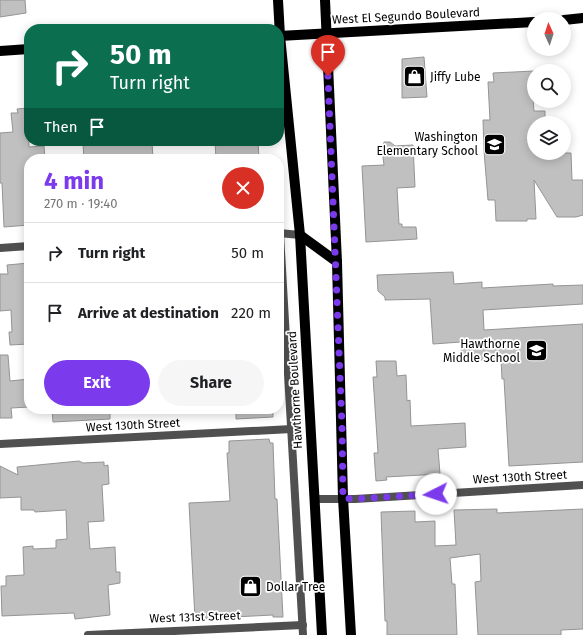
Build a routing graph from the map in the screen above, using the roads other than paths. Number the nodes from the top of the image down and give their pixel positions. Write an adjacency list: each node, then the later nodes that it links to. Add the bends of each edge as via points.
1 (278, 0): 6 (main road, Hawthorne Boulevard)
2 (325, 0): 7 (main road)
3 (583, 18): 4 (main road)
4 (571, 19)
5 (527, 22): 7 (main road, West El Segundo Boulevard)
6 (279, 24)
7 (326, 33): 8 (main road, West El Segundo Boulevard); 16 (main road)
8 (284, 36)
9 (24, 49): 10 (main road)
10 (0, 51)
11 (284, 76): 13 (main road, Hawthorne Boulevard)
12 (284, 233): 13 (street)
13 (300, 235): 16 (main road); 22 (main road, Hawthorne Boulevard)
14 (24, 246): 15 (street)
15 (0, 248)
16 (337, 262): 21 (main road)
17 (284, 298): 18 (street)
18 (292, 428): 19 (street, West 130th Street); 23 (street)
19 (0, 444)
20 (583, 485): 21 (street, West 130th Street, via 364,499)
21 (343, 498): 22 (street, West 130th Street); 27 (main road)
22 (314, 499): 26 (main road, Hawthorne Boulevard)
23 (303, 625): 24 (street, West 131st Street); 25 (street)
24 (88, 635)
25 (303, 635)
26 (322, 635)
27 (351, 635)

